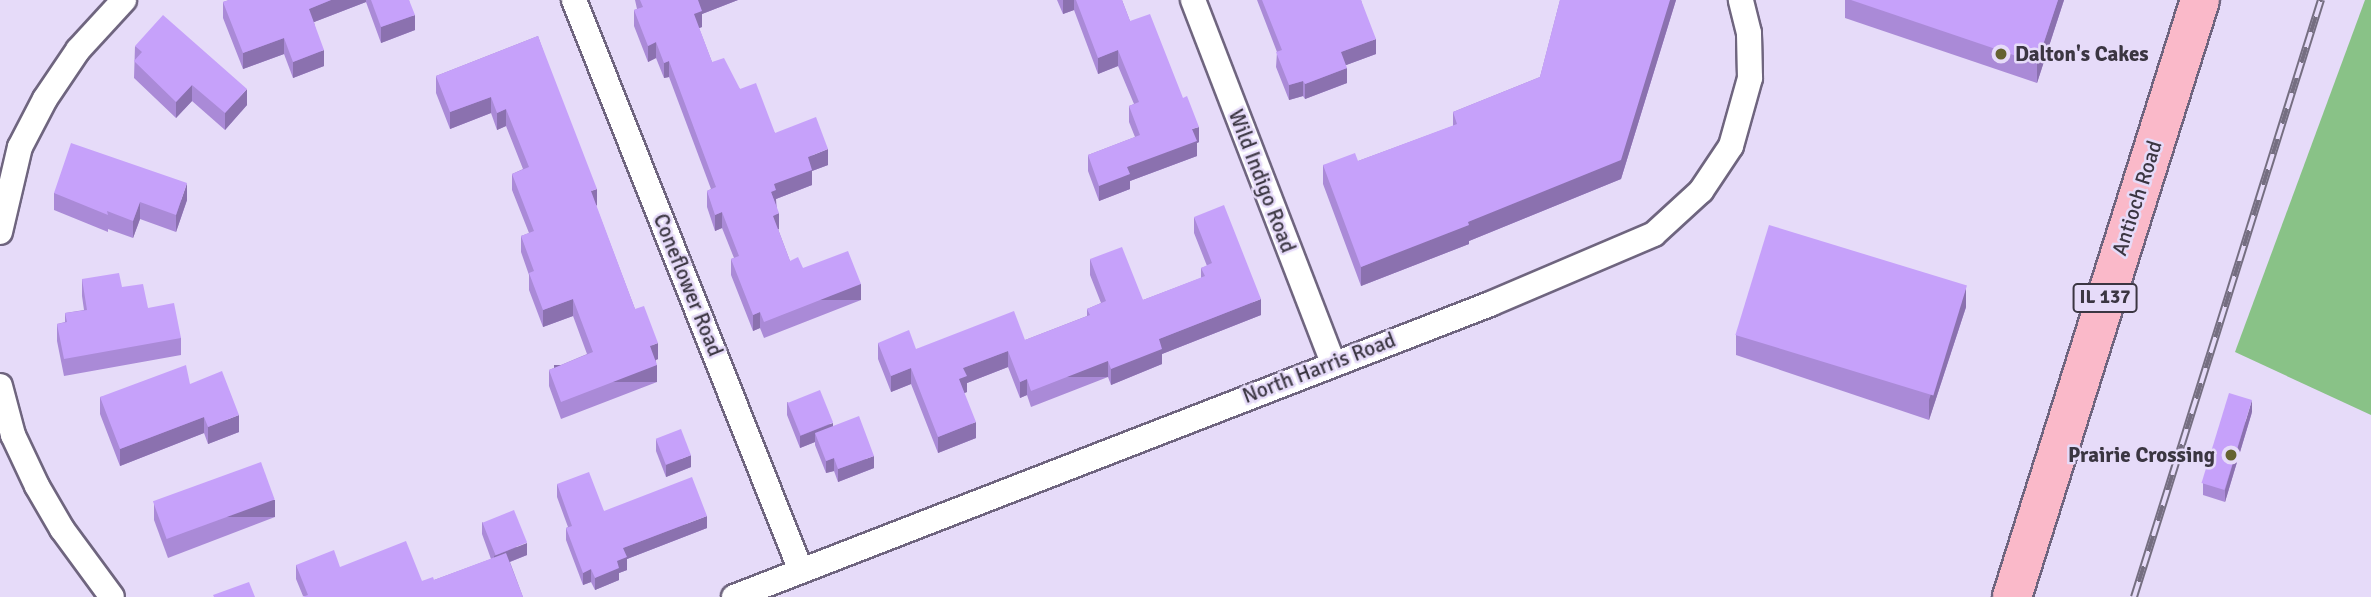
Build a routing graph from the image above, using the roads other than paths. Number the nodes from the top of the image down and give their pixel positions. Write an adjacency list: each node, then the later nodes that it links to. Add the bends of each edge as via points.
1 (124, 0): 6 (street, via 78,50 45,99 20,147)
2 (574, 0): 9 (street, Coneflower Road)
3 (1192, 0): 7 (street, Wild Indigo Road)
4 (1741, 0): 7 (street, North Harris Road, via 1749,33 1750,78 1731,146 1701,191 1654,234)
5 (2200, 0): 12 (main road, Antioch Road / IL 137)
6 (0, 232)
7 (1334, 362): 9 (street, North Harris Road)
8 (0, 386): 10 (street, via 13,435 37,486)
9 (802, 571): 11 (street, North Harris Road)
10 (112, 597)
11 (734, 597)
12 (2012, 597)

